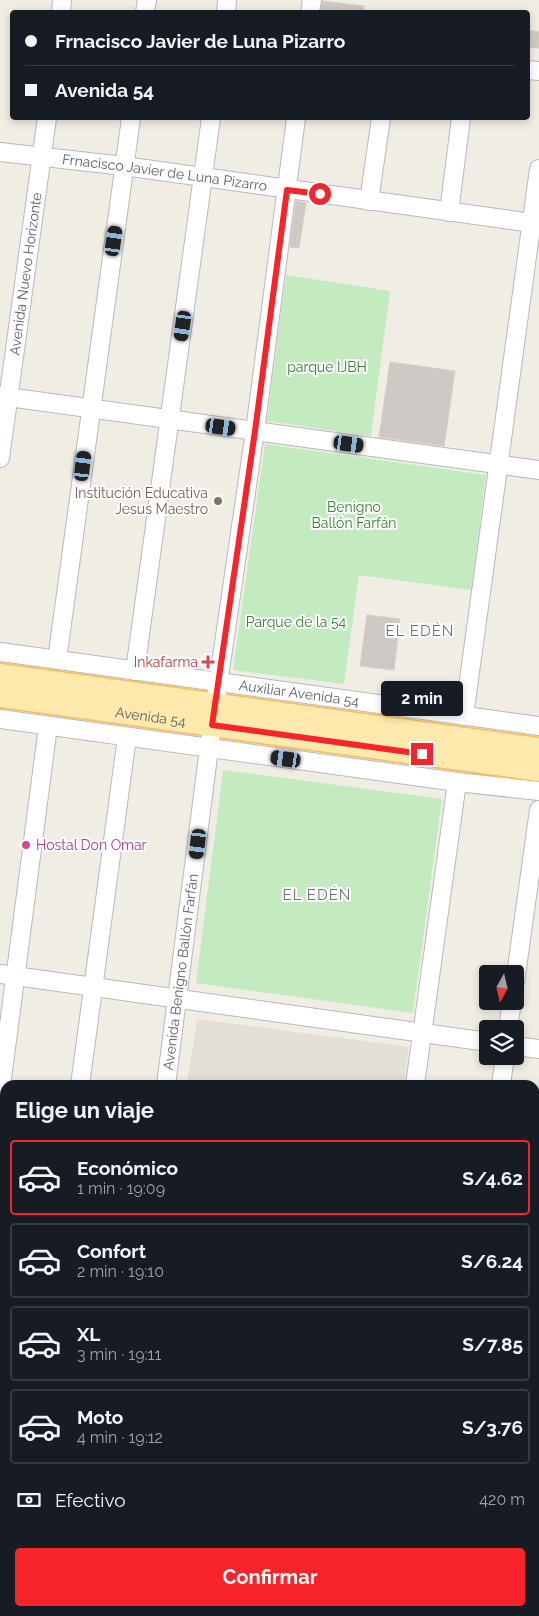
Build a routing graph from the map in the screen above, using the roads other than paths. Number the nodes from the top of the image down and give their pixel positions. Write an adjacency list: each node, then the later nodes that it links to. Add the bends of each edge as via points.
1 (46, 120): 8 (street, Avenida Nuevo Horizonte)
2 (131, 120): 9 (street)
3 (212, 120): 11 (street)
4 (296, 120): 12 (street, Avenida Benigno Ballón Farfán)
5 (381, 120): 13 (street)
6 (462, 120): 14 (street)
7 (0, 152): 8 (street, Frnacisco Javier de Luna Pizarro)
8 (41, 155): 9 (street, Frnacisco Javier de Luna Pizarro); 16 (street, Avenida Nuevo Horizonte)
9 (124, 166): 11 (street, Frnacisco Javier de Luna Pizarro); 17 (street)
10 (539, 168): 15 (street)
11 (203, 177): 12 (street, Frnacisco Javier de Luna Pizarro); 18 (street)
12 (287, 190): 13 (street, Frnacisco Javier de Luna Pizarro); 19 (street, Avenida Benigno Ballón Farfán)
13 (369, 201): 14 (street, Frnacisco Javier de Luna Pizarro)
14 (449, 212): 15 (street, Frnacisco Javier de Luna Pizarro)
15 (535, 223): 21 (street)
16 (4, 396): 17 (street); 20 (street, Avenida Nuevo Horizonte)
17 (91, 408): 18 (street); 24 (street)
18 (170, 420): 19 (street); 25 (street)
19 (255, 431): 21 (street); 28 (street, Avenida Benigno Ballón Farfán)
20 (0, 458)
21 (499, 465): 22 (street); 29 (street)
22 (539, 470)
23 (0, 652): 24 (street, Auxiliar Avenida 54)
24 (57, 660): 25 (street, Auxiliar Avenida 54)
25 (135, 671): 28 (street, Auxiliar Avenida 54)
26 (0, 675): 28 (main road, Avenida 54)
27 (0, 696): 28 (main road, Avenida 54)
28 (215, 704): 29 (street, Auxiliar Avenida 54); 34 (street, Avenida Benigno Ballón Farfán); 35 (main road, Avenida 54); 36 (main road, Avenida 54)
29 (464, 716): 32 (street, Auxiliar Avenida 54)
30 (0, 719): 31 (street)
31 (48, 726): 33 (street); 41 (street)
32 (539, 726)
33 (127, 737): 34 (street); 42 (street)
34 (210, 749): 37 (street); 43 (street, Avenida Benigno Ballón Farfán)
35 (539, 749)
36 (539, 770)
37 (457, 782): 38 (street); 44 (street)
38 (539, 791)
39 (539, 810): 40 (street)
40 (517, 965)
41 (8, 975): 42 (street); 49 (street)
42 (93, 987): 43 (street); 50 (street)
43 (178, 998): 44 (street); 51 (street, Avenida Benigno Ballón Farfán)
44 (422, 1032): 45 (street); 52 (street)
45 (479, 1041)
46 (524, 1047): 47 (street)
47 (539, 1049)
48 (504, 1065): 53 (street)
49 (1, 1080)
50 (81, 1080)
51 (167, 1080)
52 (416, 1080)
53 (502, 1080)

